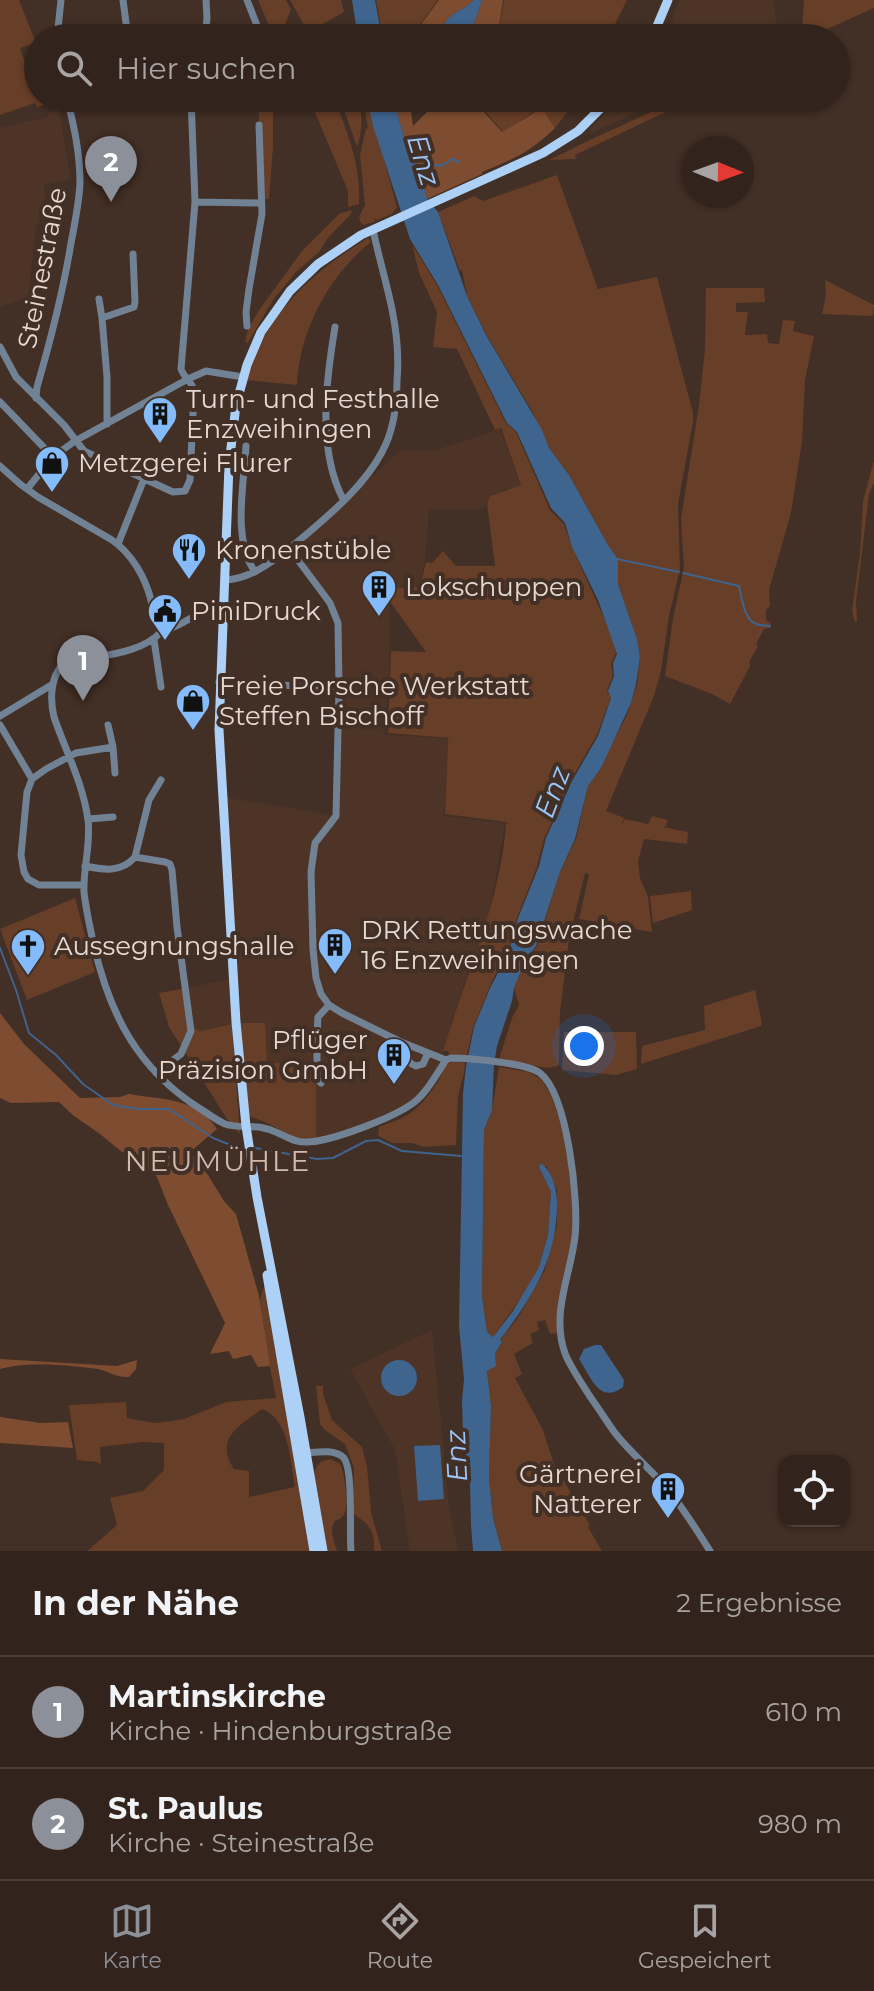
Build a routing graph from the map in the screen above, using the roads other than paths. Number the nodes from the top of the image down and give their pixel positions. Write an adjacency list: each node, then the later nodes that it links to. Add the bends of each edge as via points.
1 (123, 0): 7 (street)
2 (247, 0): 9 (street)
3 (668, 0): 10 (main road)
4 (59, 1): 6 (street)
5 (209, 1): 8 (street)
6 (58, 24)
7 (126, 24)
8 (207, 24)
9 (256, 24)
10 (658, 24)
11 (71, 112): 26 (street, Steinestraße, via 78,151 78,204)
12 (192, 112): 15 (street)
13 (599, 112): 17 (main road, via 530,159)
14 (259, 125): 16 (street)
15 (195, 202): 16 (street); 25 (street, via 181,369)
16 (261, 203): 21 (street)
17 (373, 230): 24 (main road, via 325,258 290,291 261,332); 35 (street, via 396,329 397,399 383,450)
18 (133, 254): 20 (street, via 134,307)
19 (99, 299): 20 (street)
20 (102, 318): 28 (street)
21 (247, 326)
22 (335, 327): 35 (street, via 327,380 327,449)
23 (0, 347): 26 (street, via 16,377)
24 (243, 377): 25 (street, via 206,371); 39 (main road, via 230,448)
25 (188, 379): 28 (street); 33 (street, via 194,391 190,480 185,491 173,492)
26 (36, 398): 29 (street)
27 (0, 402): 31 (street)
28 (107, 424): 29 (street)
29 (75, 441): 31 (street); 33 (street, via 88,455)
30 (246, 446): 38 (street, via 241,539)
31 (53, 457): 34 (street)
32 (0, 466): 34 (street)
33 (144, 479): 36 (street)
34 (27, 489): 36 (street)
35 (343, 499): 37 (street)
36 (118, 544): 41 (street, via 143,578)
37 (289, 548): 38 (street); 46 (street, via 338,623)
38 (255, 572): 39 (street)
39 (224, 580): 40 (main road)
40 (222, 613): 41 (street, via 207,612); 43 (main road)
41 (162, 631): 42 (street)
42 (154, 640): 44 (street, via 63,664); 45 (street)
43 (219, 682): 46 (street); 66 (main road, via 223,817)
44 (53, 684): 47 (street); 51 (street, via 51,707)
45 (161, 687)
46 (339, 688): 60 (street, via 336,816 315,843 310,882 316,978)
47 (0, 716)
48 (0, 725): 53 (street)
49 (108, 725): 50 (street)
50 (113, 747): 51 (street); 52 (street)
51 (70, 758): 53 (street); 56 (street)
52 (115, 773)
53 (32, 779): 59 (street, via 22,836 24,872 39,885)
54 (161, 780): 57 (street, via 149,800)
55 (113, 817): 56 (street)
56 (88, 819): 58 (street)
57 (135, 857): 58 (street, via 111,870); 64 (street, via 165,862 172,870 191,1031 181,1054)
58 (85, 866): 59 (street)
59 (84, 885): 64 (street, via 98,963 117,1018)
60 (329, 1005): 61 (street); 65 (street, via 318,1017)
61 (401, 1042): 62 (street); 62 (street, via 411,1065 423,1064)
62 (428, 1053): 63 (street)
63 (446, 1060): 66 (street, via 413,1104 353,1130 302,1142 266,1127); 71 (street, via 500,1063 536,1071 547,1080 568,1141 577,1213 562,1296 561,1339 578,1378 616,1433 681,1506)
64 (156, 1073): 66 (street, via 226,1124)
65 (321, 1083)
66 (246, 1126): 67 (main road)
67 (300, 1450): 68 (main road); 69 (main road); 70 (street, via 334,1453 346,1461)
68 (314, 1551)
69 (323, 1551)
70 (351, 1551)
71 (710, 1551)

